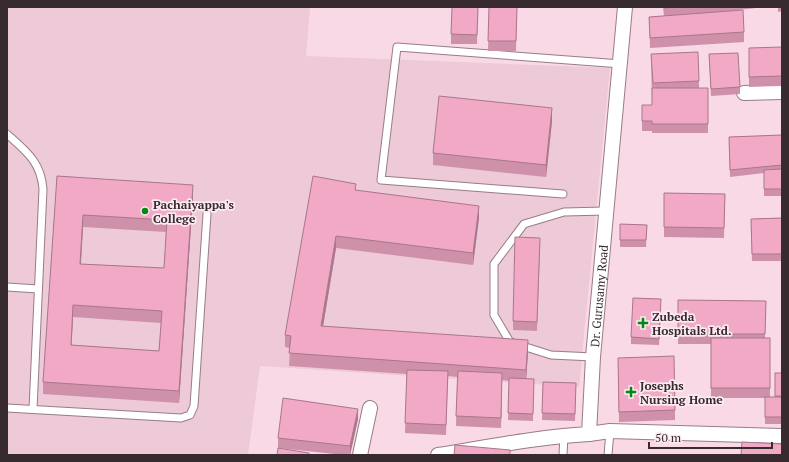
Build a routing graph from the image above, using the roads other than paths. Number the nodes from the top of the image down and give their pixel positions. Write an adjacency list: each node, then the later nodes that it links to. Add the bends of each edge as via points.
1 (626, 7): 2 (street, Dr. Gurusamy Road)
2 (621, 64): 6 (lane, via 397,47 381,180); 7 (street, Dr. Gurusamy Road)
3 (782, 92): 4 (street)
4 (744, 93)
5 (7, 134): 10 (lane, via 28,152 42,180)
6 (563, 194)
7 (606, 211): 11 (street, Dr. Gurusamy Road); 11 (lane, via 564,212 524,224 494,264 494,315 510,342 551,355)
8 (207, 214): 14 (lane, via 194,406 190,414 181,418)
9 (7, 287): 10 (lane)
10 (38, 289): 14 (lane)
11 (593, 357): 16 (street, Dr. Gurusamy Road)
12 (7, 408): 14 (lane)
13 (370, 408): 20 (street)
14 (33, 409)
15 (610, 431): 16 (street); 18 (street); 23 (lane)
16 (589, 434): 17 (street)
17 (564, 436): 19 (street); 22 (lane)
18 (782, 436)
19 (517, 448): 21 (street)
20 (360, 455)
21 (438, 455)
22 (563, 455)
23 (608, 455)

